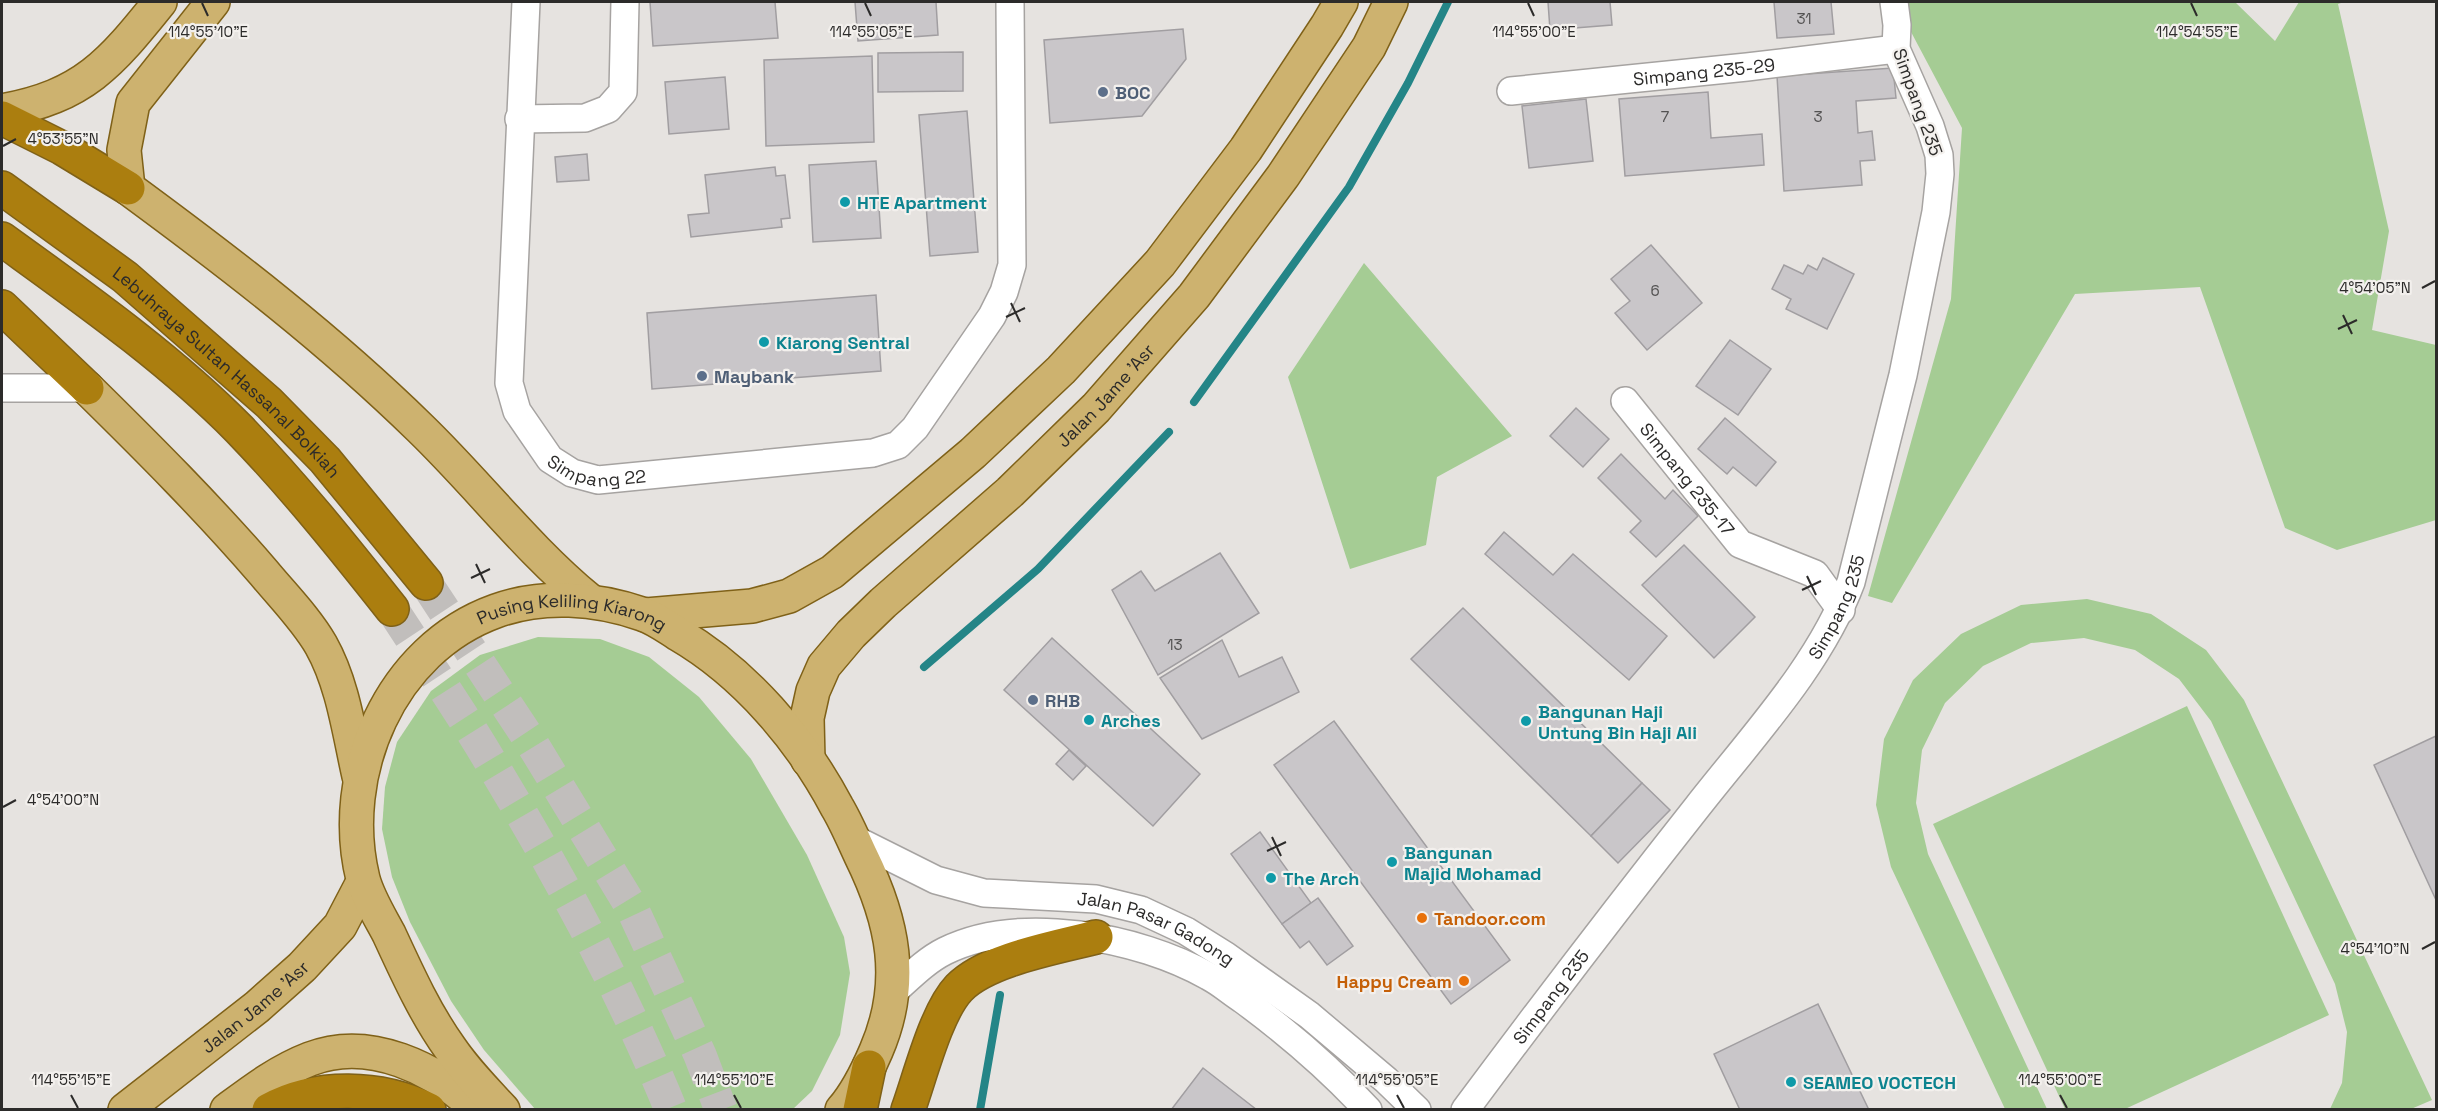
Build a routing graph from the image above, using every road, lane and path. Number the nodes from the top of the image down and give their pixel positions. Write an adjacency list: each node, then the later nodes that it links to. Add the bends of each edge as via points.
1 (160, 2): 11 (main road, via 98,72 63,93)
2 (213, 2): 15 (main road, via 133,104 124,150)
3 (526, 2): 13 (street, Simpang 22)
4 (625, 2): 13 (street, via 622,92 608,109 585,118)
5 (1010, 2): 13 (street, Simpang 22, via 1012,265 1004,292 992,316 915,428 898,445 873,453 598,480 572,473 550,459 517,411 509,383)
6 (1341, 2): 25 (main road, via 1246,149 1160,263 1061,370 973,453 832,572 789,596 752,606)
7 (1391, 2): 26 (main road, Jalan Jame 'Asr, via 1369,47 1283,176 1194,296 1096,408 1010,492 883,603 824,666 807,718)
8 (1894, 2): 9 (street, Simpang 235)
9 (1896, 49): 10 (street, Simpang 235-29); 24 (street, Simpang 235, via 1939,155 1936,212 1904,375)
10 (1511, 92)
11 (2, 111)
12 (2, 118): 15 (highway)
13 (519, 119)
14 (2, 188): 21 (highway, Lebuhraya Sultan Hassanal Bolkiah, via 125,277 269,403 325,460)
15 (128, 188): 22 (main road, via 339,351 421,429 555,572)
16 (2, 239): 23 (highway, Lebuhraya Sultan Hassanal Bolkiah, via 176,372 237,427 294,486)
17 (2, 307): 19 (highway)
18 (2, 388): 19 (street)
19 (87, 388): 27 (main road, via 232,536 321,645 339,687)
20 (1625, 401): 24 (street, Simpang 235-17, via 1740,544 1815,574)
21 (426, 583)
22 (589, 600): 25 (main road, Pusing Keliling Kiarong); 27 (main road, Pusing Keliling Kiarong, via 542,600 496,611 463,627 430,651 402,681 382,714)
23 (392, 609)
24 (1841, 610): 44 (street, Simpang 235, via 1788,693)
25 (645, 615): 26 (main road, Pusing Keliling Kiarong, via 694,643 736,676)
26 (808, 760): 28 (main road, Pusing Keliling Kiarong)
27 (360, 778): 29 (main road, Pusing Keliling Kiarong, via 356,815)
28 (852, 838): 31 (main road, Pusing Keliling Kiarong, via 873,880 886,919 894,957); 43 (street, Jalan Pasar Gadong, via 936,880 984,893 1096,899 1141,910 1177,927 1226,956 1309,1015)
29 (363, 882): 33 (main road, Jalan Jame 'Asr, via 340,926 302,967); 38 (main road, Pusing Keliling Kiarong, via 409,977 449,1047)
30 (1096, 937): 31 (street, Jalan Pasar Gadong, via 1035,933 970,941 923,965); 41 (highway, via 1013,959 960,987 945,1009); 42 (street, Jalan Pasar Gadong, via 1163,954 1210,977 1313,1056)
31 (892, 993): 32 (main road, Pusing Keliling Kiarong, via 885,1031)
32 (870, 1067): 39 (main road, Pusing Keliling Kiarong); 40 (highway)
33 (125, 1110)
34 (227, 1110): 37 (main road, via 285,1070 312,1058 357,1052 415,1065)
35 (269, 1110): 36 (highway, via 305,1095 340,1090 412,1101)
36 (429, 1110)
37 (478, 1110)
38 (503, 1110)
39 (842, 1110)
40 (860, 1110)
41 (908, 1110)
42 (1368, 1110)
43 (1417, 1110)
44 (1465, 1110)

